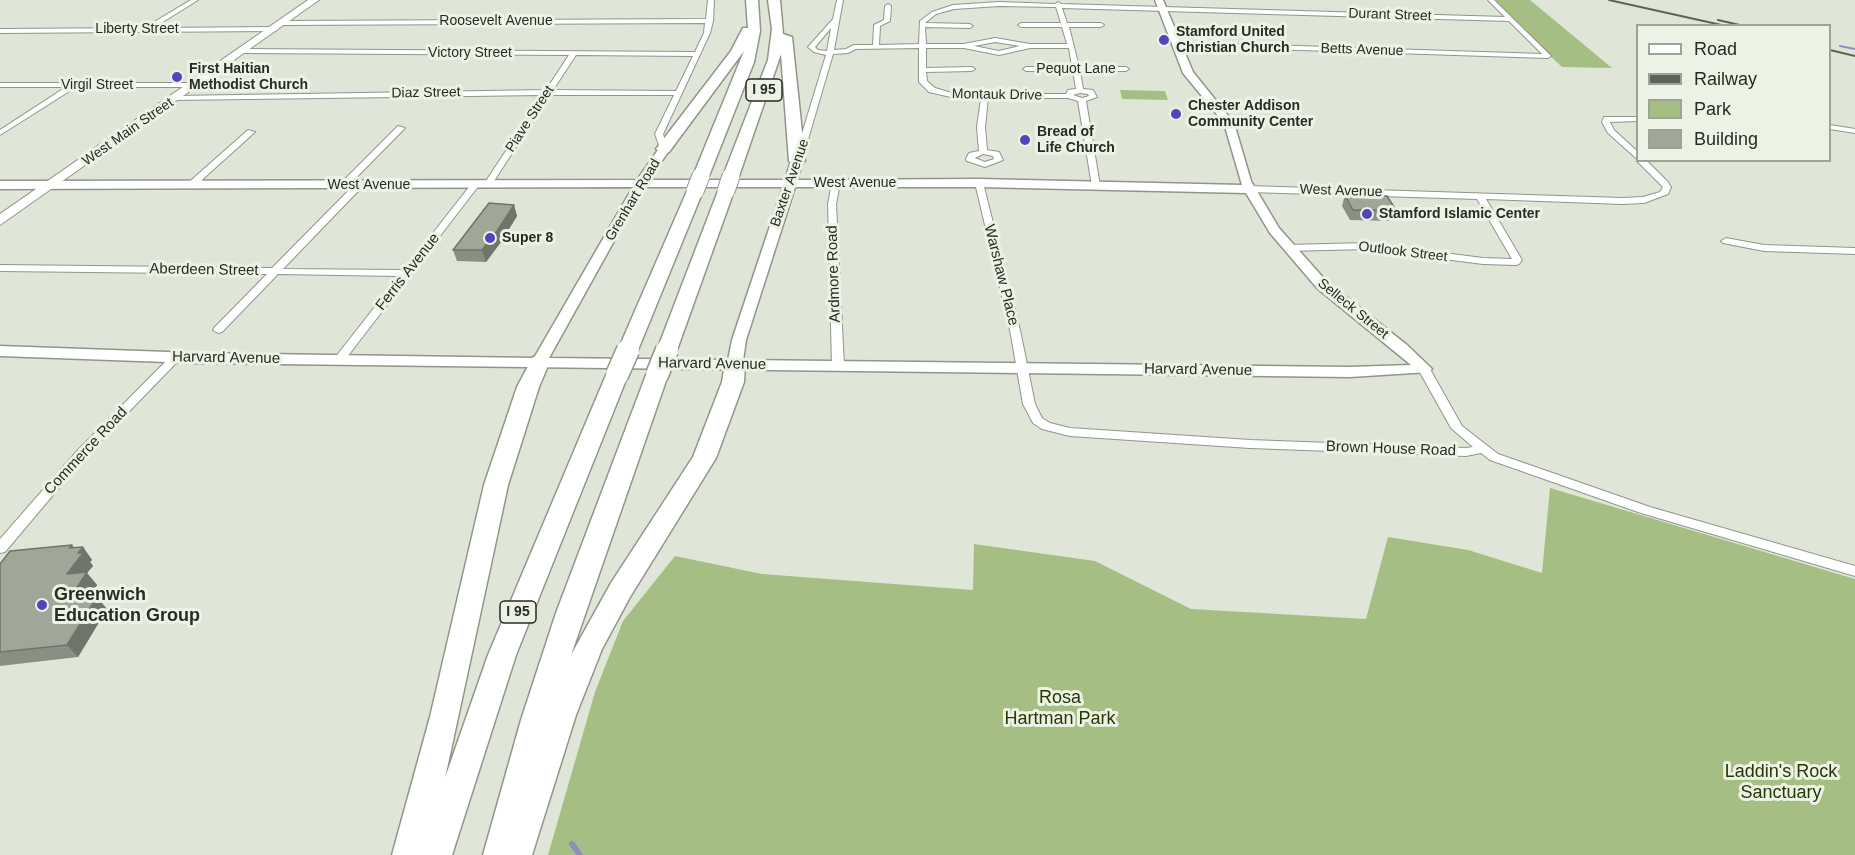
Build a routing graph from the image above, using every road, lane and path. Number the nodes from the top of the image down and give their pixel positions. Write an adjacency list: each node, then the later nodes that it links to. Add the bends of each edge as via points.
1 (195, 0): 20 (street)
2 (315, 0): 18 (main road, West Main Street)
3 (711, 0): 13 (street, Grenhart Road)
4 (840, 0): 11 (street, Baxter Avenue)
5 (1491, 0): 12 (street)
6 (775, 1): 58 (highway, via 786,34); 94 (highway, I 95, via 778,29 774,60 570,613)
7 (1058, 4): 8 (street, Durant Street); 14 (street, Durant Street, via 968,5 946,9); 16 (street)
8 (1161, 4): 12 (street, Durant Street); 23 (main road, Selleck Street)
9 (753, 6): 55 (highway, via 736,52); 93 (highway, I 95, bridge, via 753,41 745,73 502,655)
10 (888, 6): 24 (street, via 887,21 877,26)
11 (837, 17): 22 (street, Baxter Avenue); 31 (street, via 811,47)
12 (1511, 19): 23 (street, Betts Avenue, via 1548,56)
13 (710, 21): 18 (street, Roosevelt Avenue); 33 (street, Grenhart Road)
14 (924, 22): 19 (street); 29 (street)
15 (1021, 25): 16 (street)
16 (1065, 25): 17 (street); 27 (street)
17 (1101, 25)
18 (279, 26): 20 (street, Liberty Street); 30 (main road, West Main Street)
19 (970, 26)
20 (146, 29): 21 (street, Liberty Street)
21 (0, 31)
22 (832, 42): 28 (street); 31 (street, Baxter Avenue)
23 (1177, 44): 71 (main road, Selleck Street, via 1192,79 1231,127)
24 (876, 46): 28 (street); 29 (street)
25 (964, 46): 26 (street, via 992,40); 26 (street, via 993,53); 29 (street)
26 (1030, 46): 27 (street)
27 (1069, 46): 38 (street)
28 (854, 47): 31 (street)
29 (922, 47): 34 (street)
30 (242, 51): 32 (street, Victory Street); 41 (main road, West Main Street)
31 (829, 53): 58 (street, Baxter Avenue)
32 (573, 54): 33 (street, Victory Street); 43 (street, Piave Street)
33 (697, 54): 44 (street, Grenhart Road)
34 (922, 69): 35 (street); 45 (street, Montauk Drive, via 923,82 936,92)
35 (972, 69)
36 (1026, 69): 38 (street, Pequot Lane)
37 (1126, 69): 38 (street, Pequot Lane)
38 (1076, 70): 42 (street)
39 (0, 85): 40 (street, Virgil Street)
40 (74, 85): 41 (street, Virgil Street); 54 (street)
41 (193, 85): 47 (main road, West Main Street)
42 (1080, 91): 46 (street); 48 (street, via 1093,97)
43 (547, 92): 44 (street, Diaz Street); 47 (street, Diaz Street); 66 (street, Piave Street)
44 (677, 93): 55 (street, Grenhart Road, via 659,134)
45 (984, 96): 46 (street, Montauk Drive); 56 (street)
46 (1069, 96): 48 (street)
47 (176, 98): 64 (main road, West Main Street)
48 (1082, 100): 70 (street)
49 (1636, 119): 57 (street, via 1606,122)
50 (1831, 127): 52 (street)
51 (401, 128): 69 (street)
52 (1855, 131)
53 (251, 132): 68 (street)
54 (0, 133)
55 (664, 149): 67 (main road, Grenhart Road)
56 (983, 152)
57 (1636, 155)
58 (797, 161): 60 (main road, Baxter Avenue)
59 (1643, 162): 72 (street, West Avenue, via 1667,187 1664,194 1634,201)
60 (789, 183): 61 (main road, West Avenue); 67 (main road, West Avenue); 85 (main road, Baxter Avenue, via 739,340)
61 (836, 183): 62 (main road, West Avenue); 86 (street, Ardmore Road, via 832,204)
62 (979, 183): 70 (main road, West Avenue); 87 (street, Warshaw Place)
63 (0, 184): 64 (main road, West Avenue)
64 (53, 184): 68 (main road, West Avenue); 73 (main road, West Main Street)
65 (360, 184): 66 (main road, West Avenue); 69 (main road, West Avenue); 78 (street)
66 (482, 184): 67 (main road, West Avenue); 79 (street, Ferris Avenue)
67 (642, 184): 84 (main road, Grenhart Road)
68 (191, 185): 69 (main road, West Avenue)
69 (344, 185)
70 (1096, 186): 71 (main road, West Avenue)
71 (1249, 189): 72 (street, West Avenue); 75 (main road, Selleck Street)
72 (1480, 196): 75 (street, Outlook Street, via 1517,260 1511,264 1365,246)
73 (0, 221)
74 (1726, 241): 76 (street, via 1772,248)
75 (1288, 248): 88 (main road, Selleck Street, via 1327,290)
76 (1855, 251)
77 (0, 268): 78 (street, Aberdeen Street)
78 (278, 271): 79 (street, Aberdeen Street); 80 (street)
79 (407, 273): 83 (street, Ferris Avenue)
80 (218, 330)
81 (0, 351): 82 (main road, Harvard Avenue)
82 (176, 357): 83 (main road, Harvard Avenue); 90 (street, Commerce Road, via 81,454)
83 (340, 359): 84 (main road, Harvard Avenue)
84 (540, 361): 85 (main road, Harvard Avenue); 92 (highway, via 520,407 496,486 445,717)
85 (735, 364): 86 (main road, Harvard Avenue); 95 (highway, via 733,382 704,458 588,648 561,715)
86 (838, 366): 87 (main road, Harvard Avenue)
87 (1022, 367): 88 (main road, Harvard Avenue, via 1339,372); 89 (street, Brown House Road, via 1034,416 1058,430 1250,444 1466,452)
88 (1424, 369): 89 (street, Selleck Street, via 1453,423)
89 (1481, 449): 91 (street, via 1512,465 1623,503)
90 (0, 548)
91 (1855, 571)
92 (409, 855)
93 (435, 855)
94 (500, 855)
95 (515, 855)

